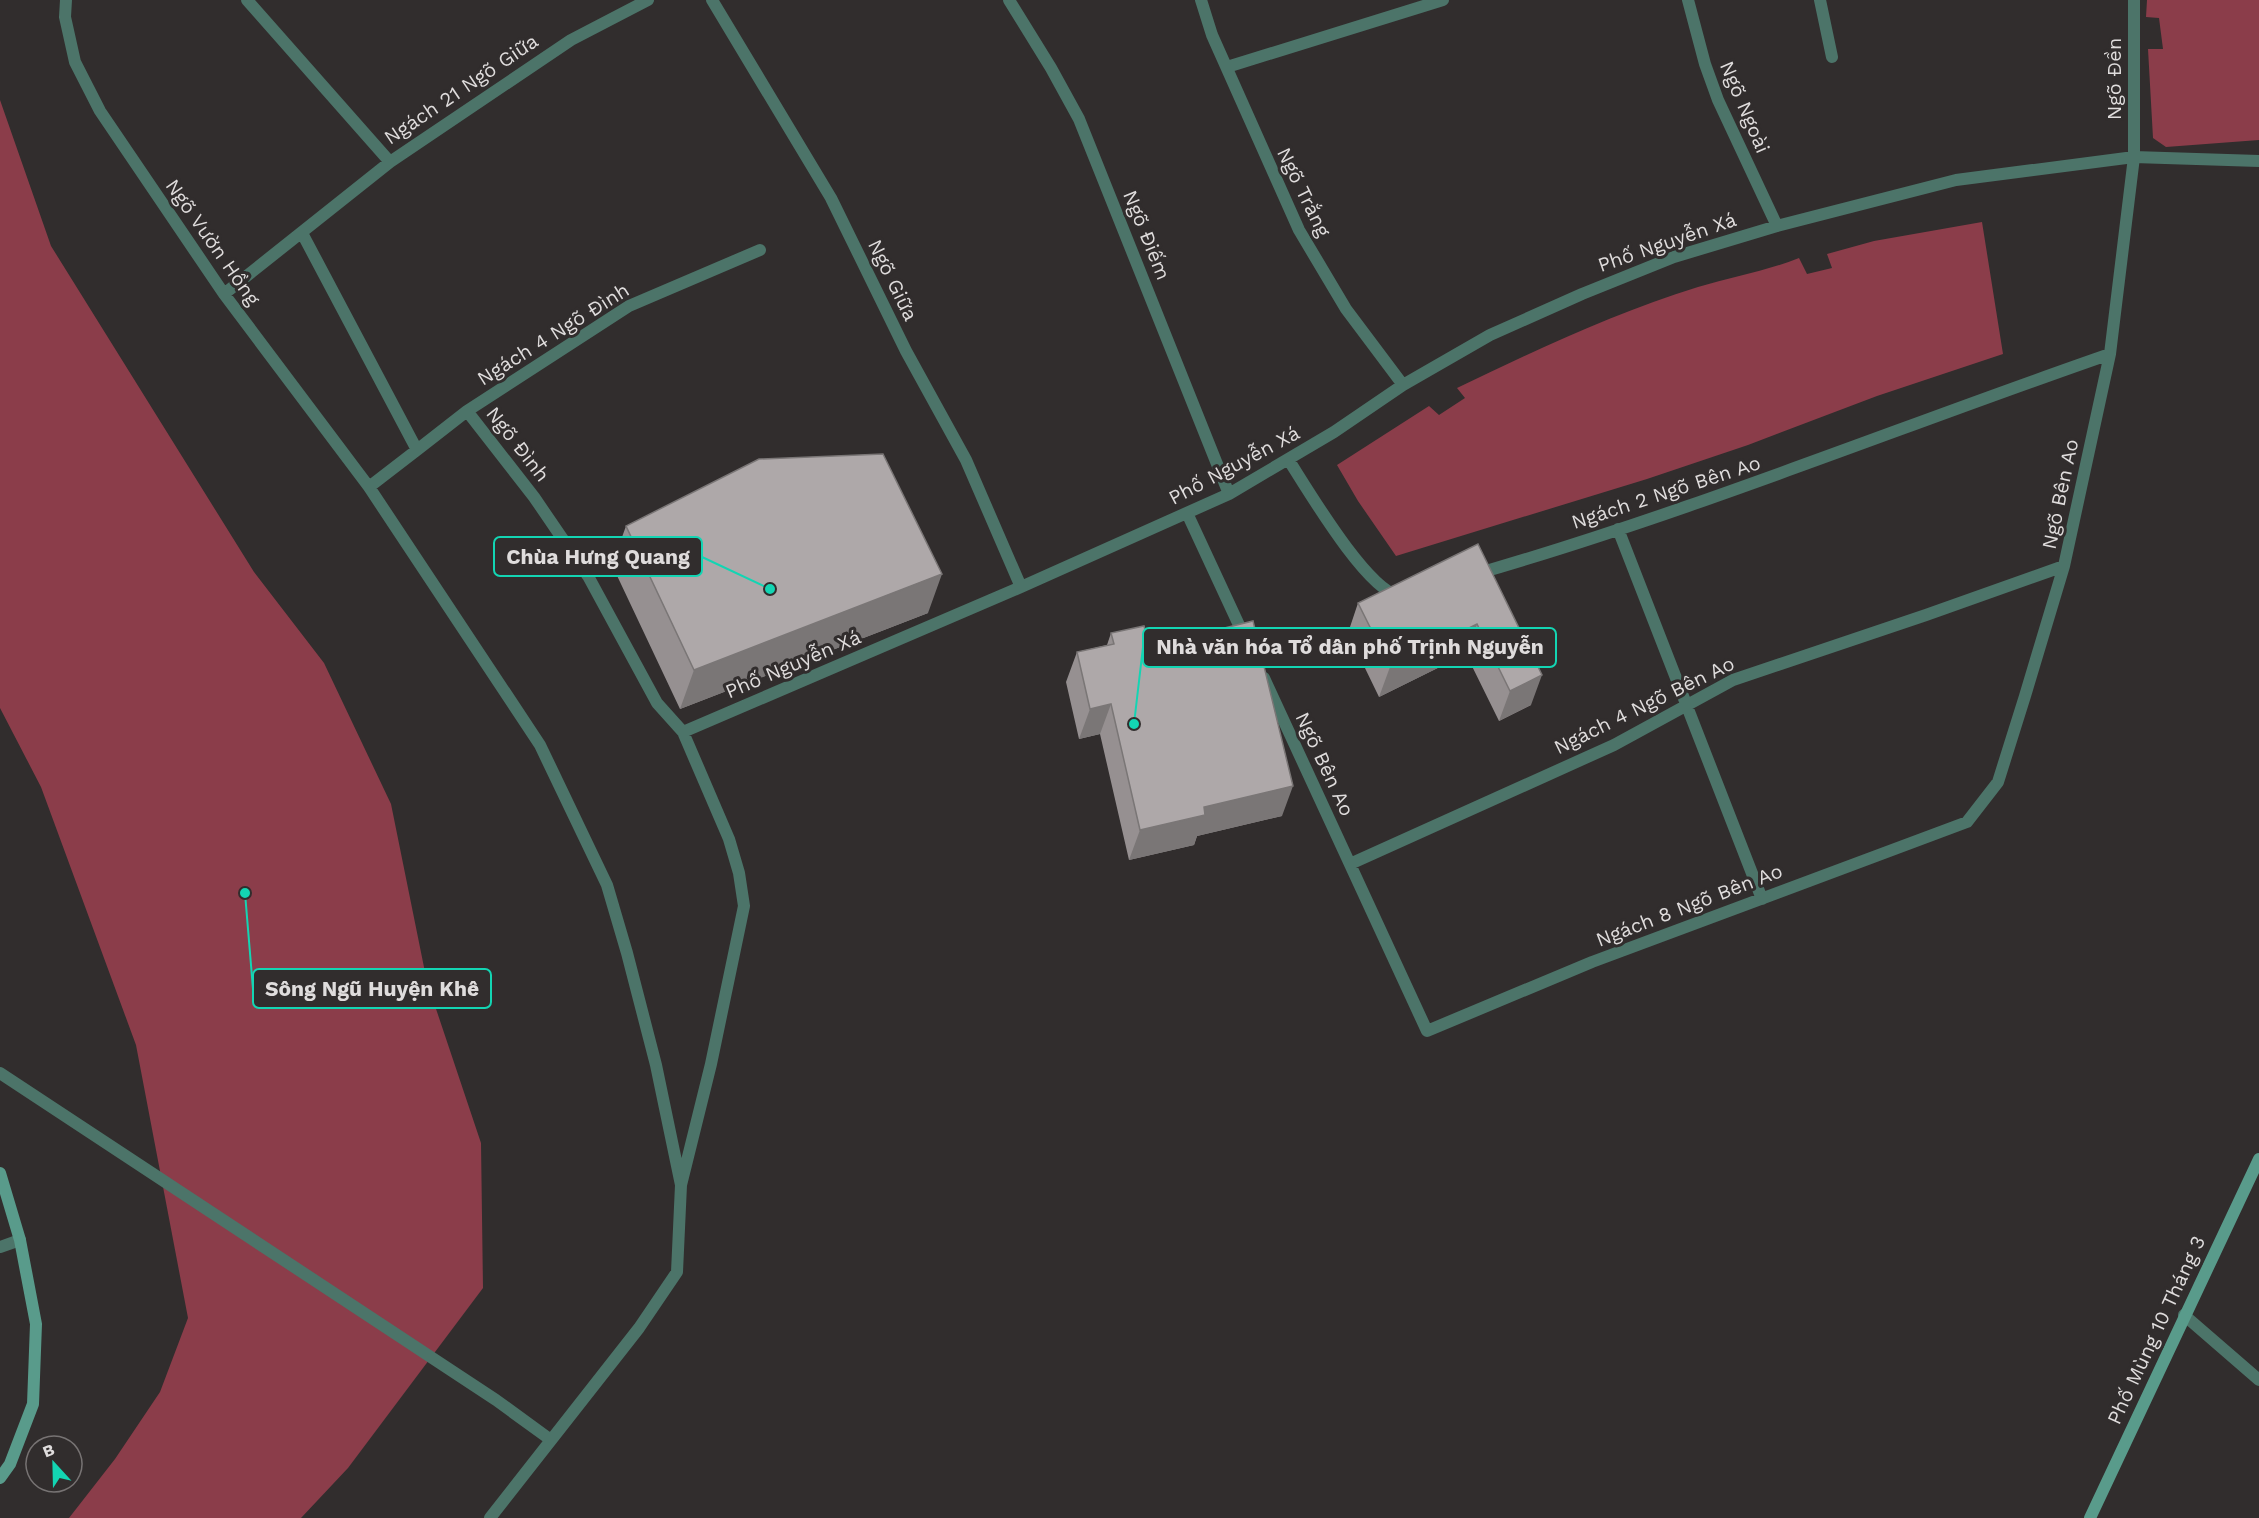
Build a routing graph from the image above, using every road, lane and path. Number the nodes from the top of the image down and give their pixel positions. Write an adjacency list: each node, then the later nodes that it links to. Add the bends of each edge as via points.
1 (66, 0): 19 (street, Ngõ Vườn Hồng, via 65,16 75,62 91,96)
2 (247, 0): 15 (street, Ngách 21 Ngõ Giữa)
3 (648, 0): 15 (street, Ngách 21 Ngõ Giữa, via 571,40)
4 (712, 0): 31 (street, Ngõ Giữa, via 831,198 906,351 966,460)
5 (1009, 0): 26 (street, Ngõ Điếm, via 1079,119)
6 (1201, 0): 12 (street, Ngõ Trắng)
7 (1443, 0): 12 (street)
8 (1688, 0): 16 (street, Ngõ Ngoài, via 1718,100)
9 (1820, 0): 11 (street)
10 (2134, 0): 13 (street, Ngõ Đền)
11 (1832, 57)
12 (1227, 67): 21 (street, Ngõ Trắng, via 1299,230 1346,309)
13 (2134, 157): 14 (street, Phố Nguyễn Xá); 16 (street, Phố Nguyễn Xá, via 1956,180); 20 (street, Ngõ Bên Ao)
14 (2259, 161)
15 (390, 162): 17 (street)
16 (1778, 226): 21 (street, Phố Nguyễn Xá, via 1674,257 1582,294 1490,335)
17 (302, 233): 19 (street); 23 (street)
18 (760, 250): 22 (street, Ngách 4 Ngõ Đình, via 629,306)
19 (224, 294): 25 (street, Ngõ Vườn Hồng)
20 (2110, 354): 28 (street, Ngách 2 Ngõ Bên Ao, via 1754,484); 29 (street, Ngõ Bên Ao)
21 (1403, 385): 24 (street, Phố Nguyễn Xá)
22 (467, 411): 23 (street, Ngõ Đình); 34 (street, Ngõ Đình, via 534,497 588,576 657,703)
23 (417, 450): 25 (street, Ngõ Đình)
24 (1288, 459): 26 (street, Phố Nguyễn Xá); 32 (street, via 1336,533 1379,585 1397,596)
25 (369, 487): 42 (street, Ngõ Vườn Hồng, via 540,745 607,885 656,1065)
26 (1229, 494): 27 (street, Phố Nguyễn Xá)
27 (1187, 513): 31 (street, Phố Nguyễn Xá); 36 (street, Ngõ Bên Ao)
28 (1618, 529): 30 (street, Ngách 2 Ngõ Bên Ao); 33 (street)
29 (2064, 566): 33 (street, Ngách 4 Ngõ Bên Ao, via 1733,680); 35 (street, Ngõ Bên Ao, via 1998,782)
30 (1462, 578)
31 (1021, 587): 34 (street, Phố Nguyễn Xá)
32 (1408, 593)
33 (1687, 705): 36 (street, Ngách 4 Ngõ Bên Ao, via 1614,744); 37 (street)
34 (684, 732): 42 (street, via 729,839 744,906)
35 (1967, 822): 37 (street, Ngách 8 Ngõ Bên Ao)
36 (1350, 864): 38 (street, Ngõ Bên Ao)
37 (1762, 898): 38 (street, Ngách 8 Ngõ Bên Ao, via 1592,962)
38 (1427, 1031)
39 (0, 1073): 47 (street)
40 (2259, 1159): 45 (main road, Phố Mùng 10 Tháng 3)
41 (0, 1173): 43 (main road)
42 (681, 1185): 47 (street, via 677,1272 639,1328)
43 (20, 1240): 44 (street); 48 (main road, via 36,1324 33,1404 10,1464)
44 (0, 1247)
45 (2184, 1315): 46 (street); 50 (main road, Phố Mùng 10 Tháng 3)
46 (2259, 1380)
47 (551, 1440): 49 (street)
48 (0, 1478)
49 (490, 1518)
50 (2090, 1518)

